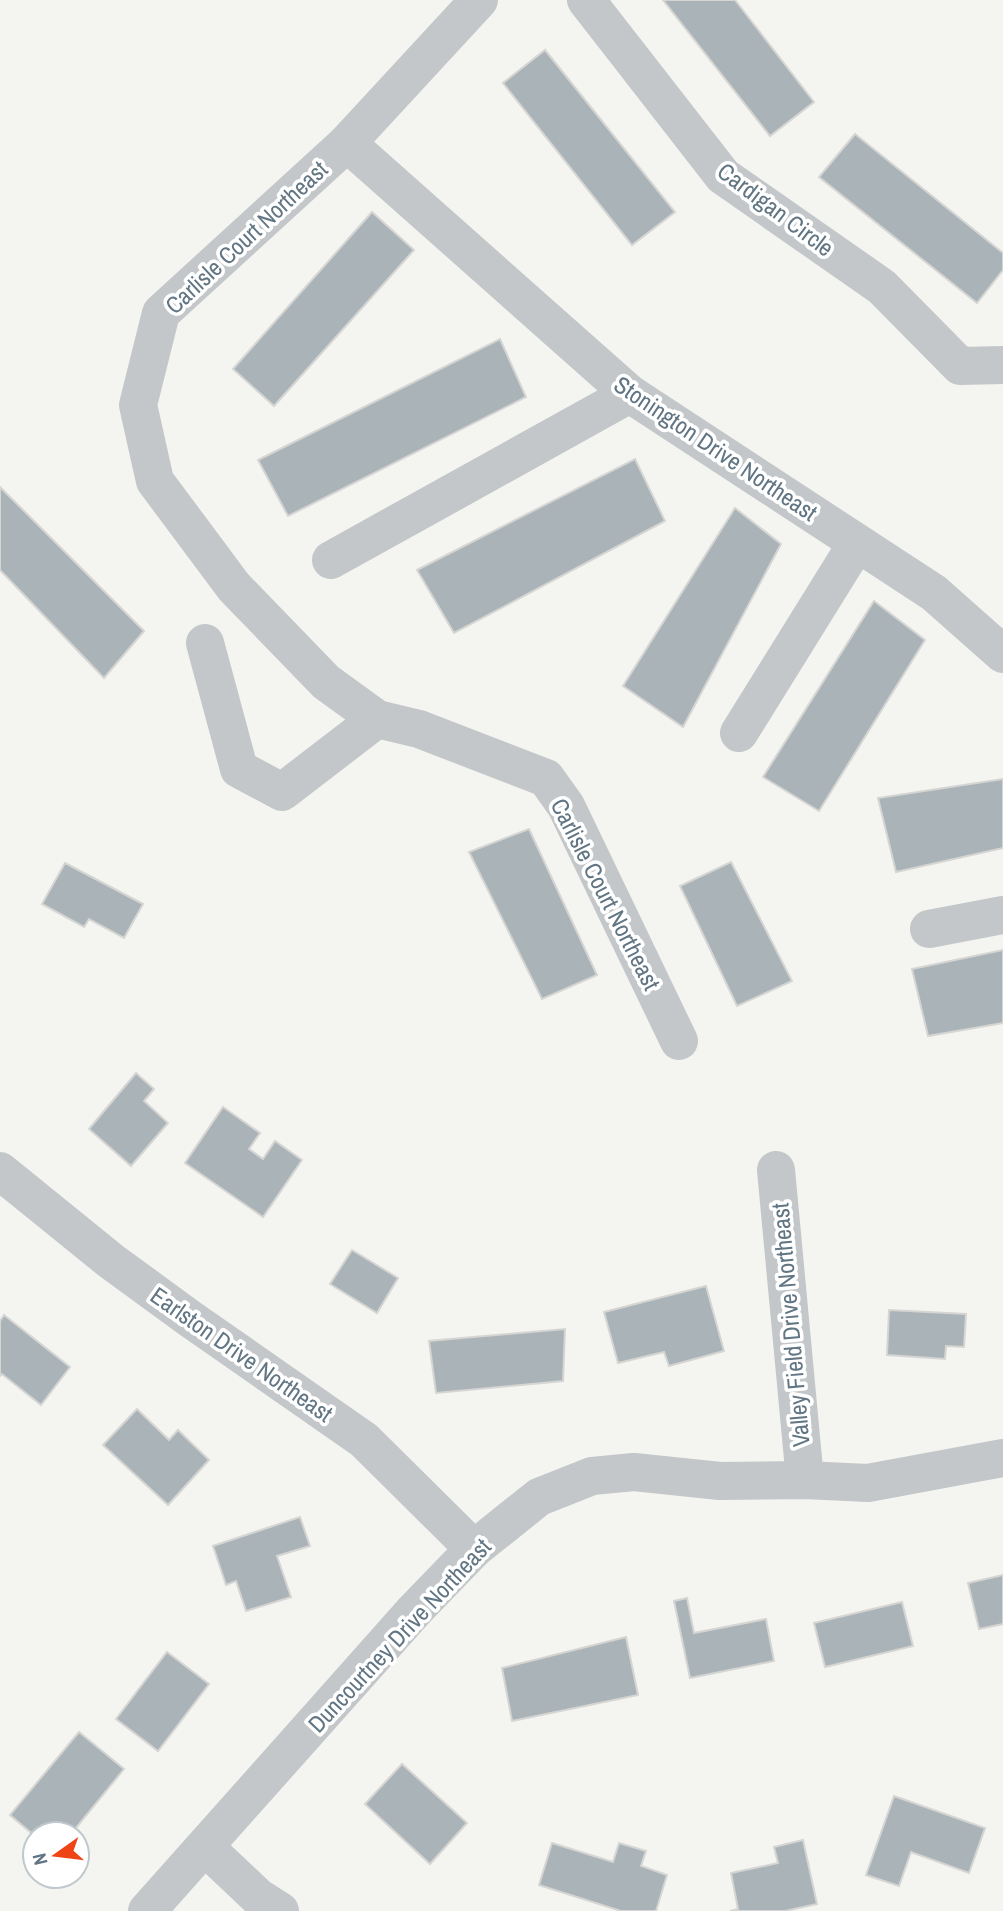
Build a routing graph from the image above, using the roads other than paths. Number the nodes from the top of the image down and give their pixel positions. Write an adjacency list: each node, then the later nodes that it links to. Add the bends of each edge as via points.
1 (479, 0): 3 (street, Carlisle Court Northeast)
2 (586, 0): 4 (street, Cardigan Circle, via 723,176 882,288 960,366)
3 (347, 143): 5 (street, Stonington Drive Northeast); 10 (street, Carlisle Court Northeast, via 161,313 138,405 155,481 234,587 326,682)
4 (1003, 365)
5 (630, 394): 6 (street, Stonington Drive Northeast); 7 (street)
6 (857, 542): 9 (street, Stonington Drive Northeast, via 934,593); 11 (street)
7 (331, 560)
8 (205, 643): 10 (street, via 239,769 282,792)
9 (1003, 654)
10 (377, 719): 14 (street, Carlisle Court Northeast, via 419,729 546,778 566,806)
11 (738, 733)
12 (1003, 915): 13 (street)
13 (929, 929)
14 (679, 1041)
15 (776, 1170): 18 (street, Valley Field Drive Northeast)
16 (0, 1171): 19 (street, Earlston Drive Northeast, via 122,1269 364,1440)
17 (1003, 1458): 18 (street, Duncourtney Drive Northeast, via 868,1483)
18 (805, 1480): 19 (street, Duncourtney Drive Northeast, via 720,1481 634,1472 592,1476 539,1497)
19 (474, 1549): 20 (street, Duncourtney Drive Northeast)
20 (205, 1847): 21 (street, Duncourtney Drive Northeast); 22 (street, via 258,1897)
21 (147, 1911)
22 (280, 1911)

